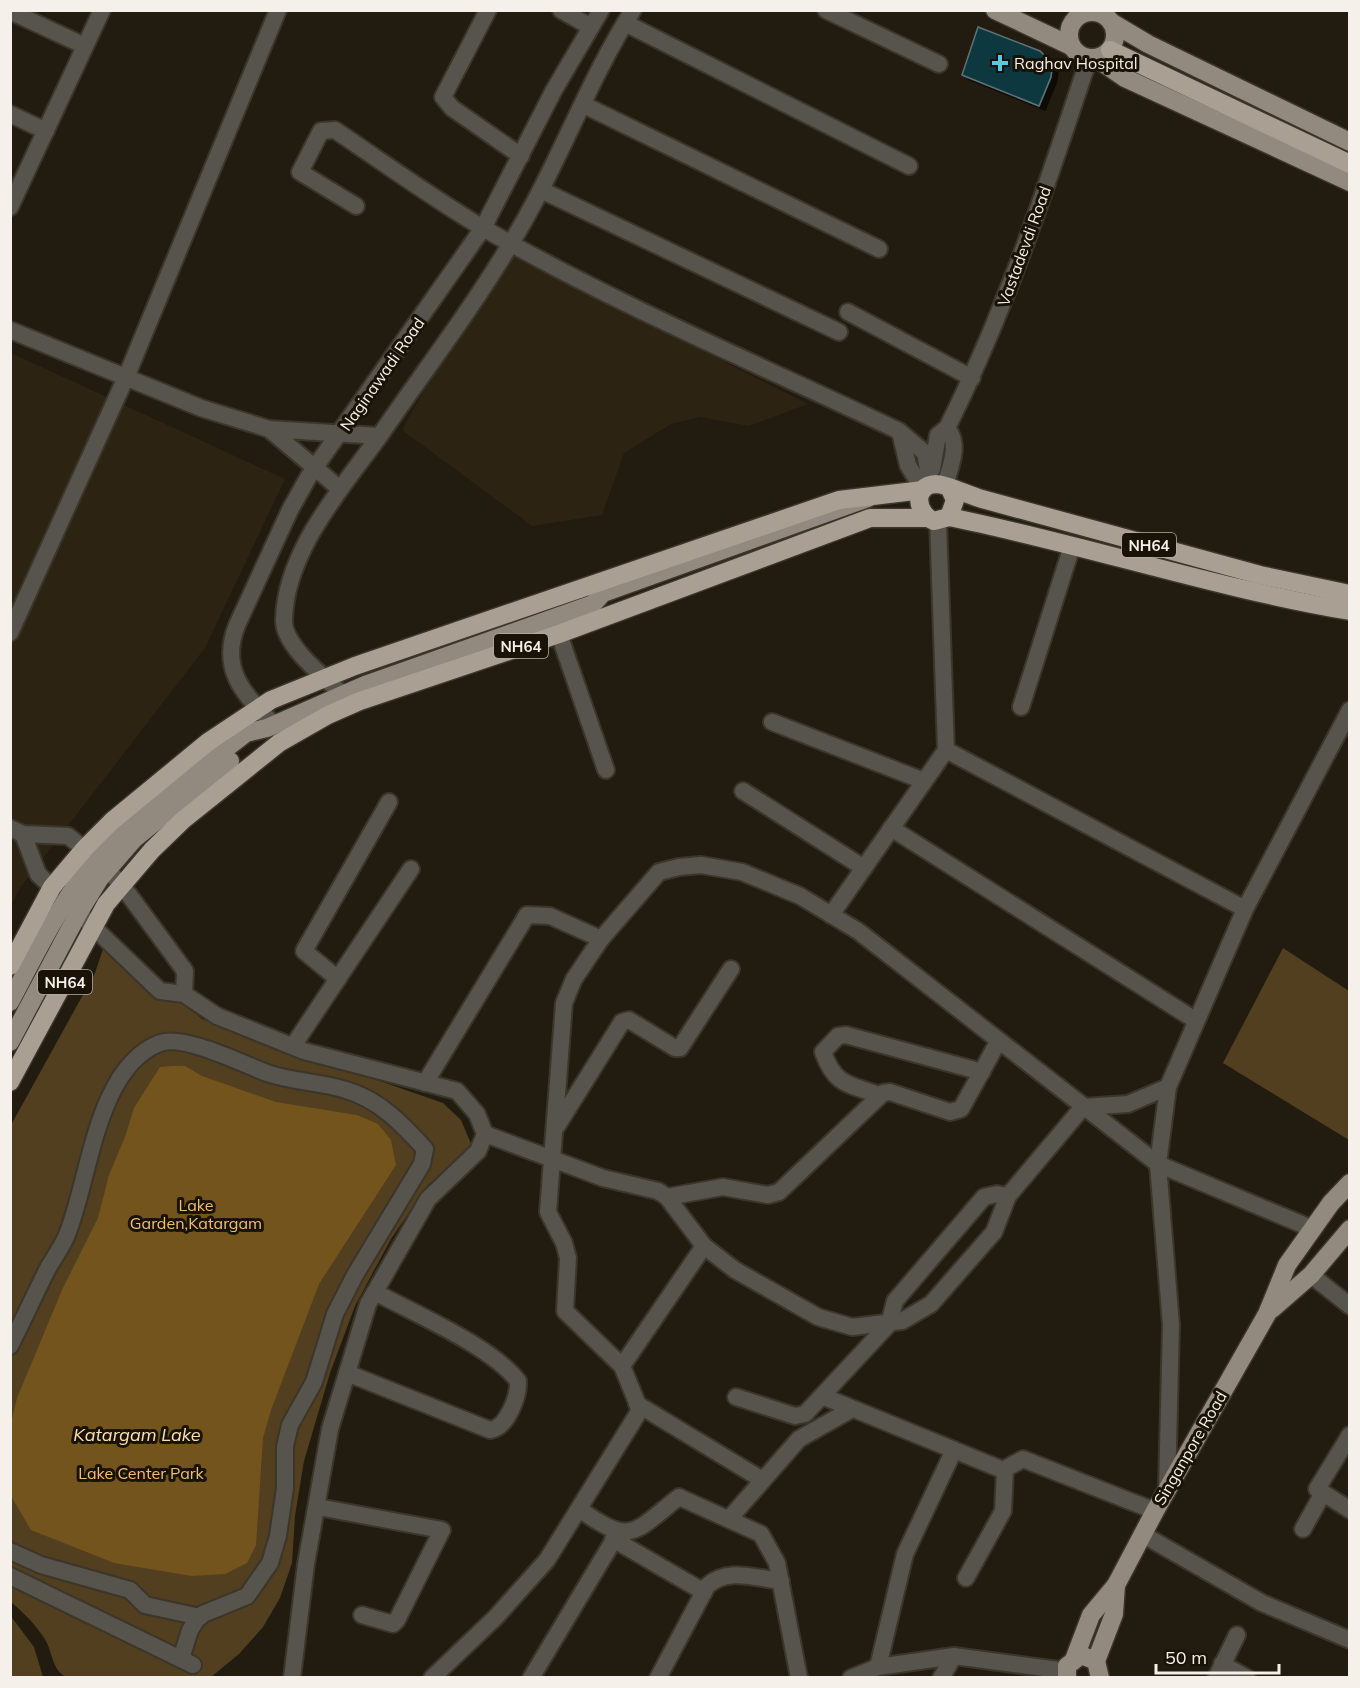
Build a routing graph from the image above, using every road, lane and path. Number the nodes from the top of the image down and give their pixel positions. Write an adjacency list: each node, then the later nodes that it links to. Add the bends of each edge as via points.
1 (102, 10): 12 (street)
2 (278, 10): 33 (street)
3 (488, 10): 20 (street, via 443,97 452,108)
4 (561, 10): 11 (street)
5 (601, 10): 11 (street, Naginawadi Road)
6 (826, 10): 15 (street)
7 (995, 10): 13 (main road)
8 (14, 13): 12 (street)
9 (1092, 14): 13 (main road, via 1070,26); 14 (main road, via 1115,36); 19 (main road)
10 (629, 17): 16 (street, Naginawadi Road); 22 (street)
11 (591, 27): 20 (street, Naginawadi Road)
12 (85, 46): 18 (street)
13 (1071, 46): 14 (main road, via 1082,56)
14 (1098, 55): 21 (highway, via 1137,63); 23 (main road, via 1125,78); 34 (street, Vastadevdi Road)
15 (939, 64)
16 (584, 105): 24 (street, Naginawadi Road); 29 (street)
17 (10, 114): 18 (street)
18 (46, 131): 26 (street)
19 (1350, 142)
20 (521, 156): 27 (street, Naginawadi Road)
21 (1350, 164)
22 (909, 165)
23 (1350, 182)
24 (541, 190): 28 (street, Naginawadi Road); 32 (street)
25 (356, 206): 27 (street, via 300,172 321,131 335,130)
26 (10, 207)
27 (483, 228): 28 (street); 36 (street, Naginawadi Road)
28 (511, 244): 37 (street, Naginawadi Road); 39 (street, via 676,328 899,431 908,465)
29 (879, 249)
30 (848, 312): 34 (street)
31 (10, 330): 33 (street)
32 (839, 332)
33 (127, 375): 35 (street, via 201,408); 48 (street)
34 (972, 378): 39 (street, Vastadevdi Road, via 947,428 938,435)
35 (269, 429): 36 (street); 38 (street)
36 (340, 434): 37 (street); 38 (street, Naginawadi Road)
37 (379, 436): 40 (street, Naginawadi Road)
38 (315, 469): 40 (street); 53 (street, Naginawadi Road, via 290,510 232,638 230,660 234,676)
39 (937, 488): 41 (highway, NH64); 42 (highway, via 955,506); 42 (highway, via 920,495 919,508); 45 (highway, NH64, via 1260,575)
40 (340, 489): 50 (street, Naginawadi Road, via 300,557 284,620 286,633 296,649)
41 (873, 496): 46 (main road, via 603,593); 50 (highway, NH64, via 839,500)
42 (938, 518): 43 (highway, NH64); 44 (highway, NH64); 57 (street)
43 (870, 519): 46 (main road, via 850,518 609,607); 49 (highway, NH64)
44 (1072, 546): 47 (highway, NH64, via 1274,598); 52 (street)
45 (1350, 594)
46 (593, 604): 51 (main road)
47 (1350, 611)
48 (10, 633)
49 (559, 634): 51 (highway, NH64); 58 (street)
50 (326, 677): 51 (street, Naginawadi Road); 53 (highway, NH64, via 294,688)
51 (347, 699): 56 (highway, NH64)
52 (1020, 707)
53 (257, 709): 56 (street, Naginawadi Road); 64 (highway, NH64, via 199,749 112,821)
54 (1350, 710): 69 (street)
55 (772, 722): 59 (street)
56 (276, 730): 64 (main road, via 246,733 130,824); 67 (highway, NH64)
57 (946, 750): 59 (street); 69 (street)
58 (606, 770)
59 (924, 781): 62 (street)
60 (743, 791): 65 (street)
61 (388, 802): 75 (street, via 304,951)
62 (891, 828): 65 (street); 78 (street)
63 (17, 831): 64 (street, via 68,836); 68 (street, via 38,874)
64 (96, 859): 67 (street); 68 (highway, NH64); 68 (main road, via 91,890)
65 (864, 868): 70 (street)
66 (411, 869): 75 (street)
67 (121, 884): 71 (highway, NH64); 76 (street, via 185,971)
68 (65, 899): 71 (street); 73 (highway, NH64); 77 (main road); 79 (main road)
69 (1245, 909): 78 (street)
70 (831, 915): 72 (street, via 800,896 742,872 701,865 679,867 659,873); 80 (street)
71 (94, 926): 76 (street, via 160,991); 83 (highway, NH64)
72 (601, 939): 84 (street, via 550,916 527,915); 88 (street, via 574,979 564,1003 556,1074)
73 (10, 966)
74 (731, 969): 88 (street, via 680,1048 629,1020 622,1022)
75 (338, 979): 81 (street)
76 (184, 994): 81 (street, via 217,1016)
77 (10, 1002)
78 (1195, 1020): 85 (street)
79 (10, 1042)
80 (999, 1042): 82 (street); 87 (street)
81 (293, 1046): 84 (street)
82 (982, 1072): 86 (street, via 966,1104 956,1111 890,1092); 86 (street, via 838,1036 823,1052 829,1070 844,1082)
83 (10, 1082)
84 (425, 1083): 89 (street, via 457,1090 477,1114)
85 (1168, 1087): 87 (street, via 1128,1104); 91 (street)
86 (879, 1095): 94 (street, via 779,1192 768,1195 723,1187)
87 (1083, 1107): 91 (street); 93 (street)
88 (556, 1127): 90 (street)
89 (485, 1134): 90 (street); 99 (street, via 478,1151 428,1199)
90 (551, 1161): 94 (street, via 658,1191); 104 (street, via 548,1212 568,1258 565,1311)
91 (1158, 1164): 95 (street); 114 (street, via 1171,1325)
92 (1350, 1184): 95 (main road, Singanpore Road)
93 (1008, 1196): 102 (street, via 994,1232 931,1304 917,1314); 102 (street, via 984,1197 896,1301)
94 (667, 1197): 97 (street)
95 (1312, 1229): 101 (main road, Singanpore Road, via 1287,1265)
96 (1350, 1229): 98 (main road, Singanpore Road)
97 (704, 1246): 102 (street, via 735,1270 818,1317 852,1327); 104 (street)
98 (1311, 1275): 100 (street); 101 (main road, Singanpore Road)
99 (375, 1292): 105 (street); 105 (street, via 484,1352 511,1372 518,1381 514,1402 499,1428 490,1430)
100 (1350, 1306)
101 (1267, 1314): 114 (main road, Singanpore Road)
102 (889, 1324): 106 (street)
103 (10, 1346): 131 (street, via 66,1237 88,1157 114,1089 130,1063 161,1042 189,1042 268,1073 345,1090 373,1101 425,1149 422,1164 335,1314 314,1382 290,1425 285,1446 285,1488 270,1563 247,1596)
104 (622, 1366): 108 (street)
105 (347, 1373): 116 (street, via 330,1429)
106 (822, 1396): 107 (street, via 800,1416); 109 (street)
107 (736, 1397)
108 (637, 1404): 113 (street); 117 (street, via 640,1410)
109 (852, 1409): 111 (street); 120 (street, via 799,1439)
110 (1350, 1435): 115 (street, via 1317,1487)
111 (954, 1450): 112 (street); 135 (street, via 904,1554)
112 (1005, 1470): 118 (street, via 1023,1459); 126 (street, via 1003,1511)
113 (756, 1476)
114 (1167, 1489): 118 (main road, Singanpore Road)
115 (1323, 1493): 119 (street); 121 (street)
116 (318, 1507): 130 (street, via 442,1530 397,1620 385,1623); 139 (street, via 306,1564)
117 (579, 1509): 123 (street); 140 (street, via 547,1560 496,1617)
118 (1155, 1510): 122 (main road, Singanpore Road)
119 (1350, 1510)
120 (729, 1519): 123 (street, via 678,1497 632,1531); 127 (street, via 761,1534 777,1563)
121 (1302, 1529)
122 (1142, 1534): 128 (main road, Singanpore Road); 133 (street, via 1262,1603)
123 (615, 1536): 129 (street); 141 (street)
124 (10, 1551): 131 (street, via 41,1565 130,1590 145,1605)
125 (10, 1576): 131 (street, via 187,1662 190,1630)
126 (966, 1578)
127 (781, 1581): 129 (street, via 727,1574 717,1577); 143 (street)
128 (1116, 1585): 136 (main road, Singanpore Road, via 1091,1615); 138 (main road, Singanpore Road, via 1114,1614)
129 (704, 1592): 142 (street)
130 (362, 1615)
131 (200, 1617)
132 (1237, 1635): 137 (street)
133 (1350, 1640)
134 (954, 1656): 135 (street); 136 (street); 145 (street)
135 (878, 1667): 144 (street)
136 (1070, 1669): 138 (main road, via 1086,1655)
137 (1219, 1671): 146 (street)
138 (1099, 1673)
139 (292, 1677)
140 (432, 1677)
141 (531, 1677)
142 (658, 1677)
143 (799, 1677)
144 (851, 1677)
145 (941, 1677)
146 (1247, 1677)

